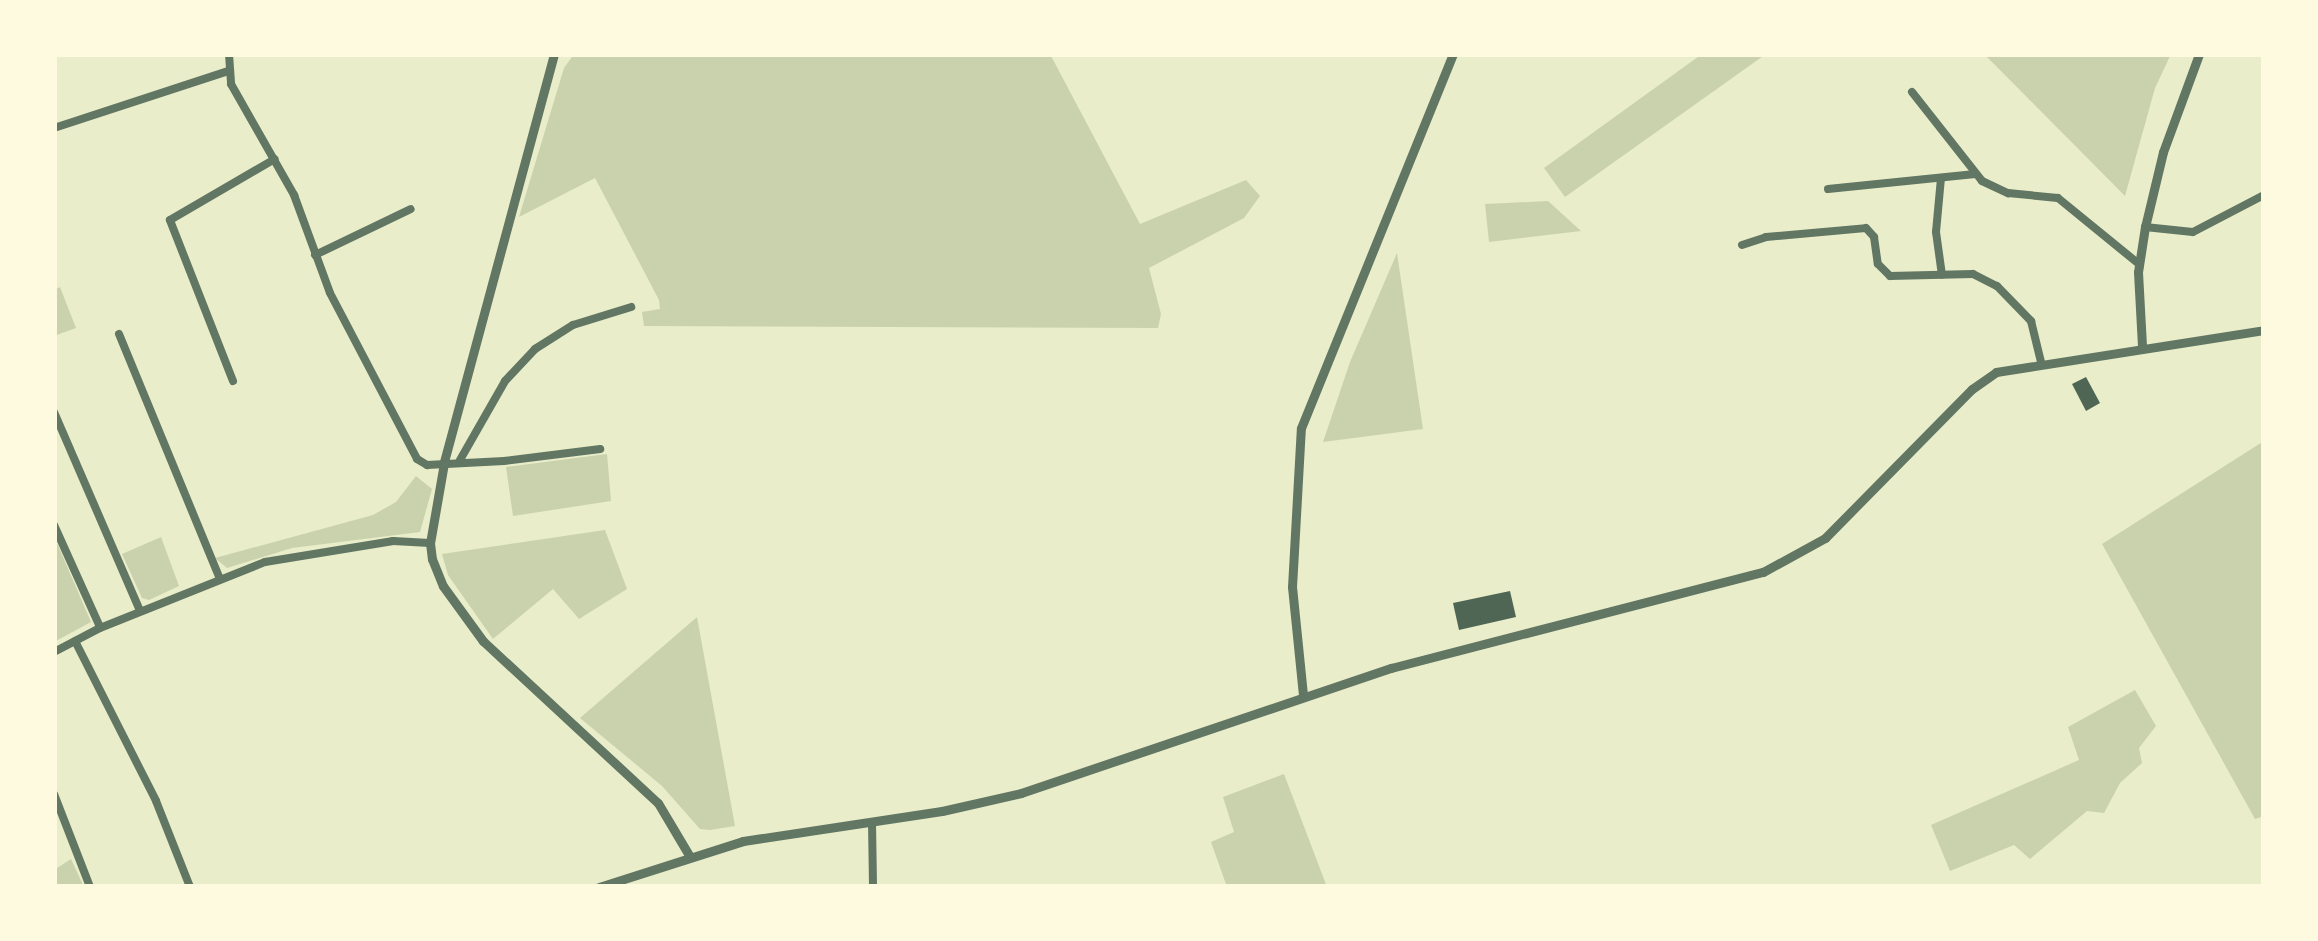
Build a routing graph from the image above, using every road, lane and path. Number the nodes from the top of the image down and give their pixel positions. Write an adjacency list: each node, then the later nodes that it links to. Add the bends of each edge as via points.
1 (229, 54): 5 (street)
2 (554, 54): 28 (street)
3 (1453, 54): 36 (street, via 1301,428 1292,587)
4 (2199, 54): 14 (street)
5 (228, 71): 7 (street); 8 (street)
6 (1912, 92): 9 (street)
7 (54, 128)
8 (275, 159): 16 (street); 24 (street, via 170,220)
9 (1975, 175): 10 (street); 17 (street, via 2008,193 2058,198)
10 (1941, 178): 11 (street); 18 (street)
11 (1828, 189)
12 (2264, 195): 14 (street, via 2193,232)
13 (411, 209): 16 (street)
14 (2145, 226): 17 (street)
15 (1742, 245): 18 (street, via 1866,228 1890,276)
16 (315, 255): 28 (street, via 417,459)
17 (2139, 264): 22 (street)
18 (1942, 274): 23 (street, via 1972,274 1997,286 2031,321)
19 (631, 307): 27 (street, via 572,325 535,349 505,381)
20 (2264, 330): 22 (street)
21 (119, 334): 31 (street)
22 (2142, 346): 23 (street)
23 (2041, 362): 36 (street, via 1983,379 1846,518 1782,565)
24 (233, 381)
25 (54, 412): 32 (street)
26 (600, 449): 27 (street)
27 (460, 460): 28 (street)
28 (445, 463): 30 (street)
29 (54, 525): 33 (street)
30 (430, 543): 31 (street, via 330,549); 39 (street, via 442,586 483,641 658,802)
31 (220, 579): 32 (street)
32 (140, 611): 33 (street)
33 (100, 628): 34 (street)
34 (75, 640): 35 (street); 41 (street)
35 (54, 652)
36 (1304, 695): 38 (street, via 1021,793)
37 (54, 794): 40 (street)
38 (872, 822): 39 (street); 43 (street)
39 (690, 857): 42 (street)
40 (90, 887)
41 (190, 887)
42 (598, 887)
43 (873, 887)

